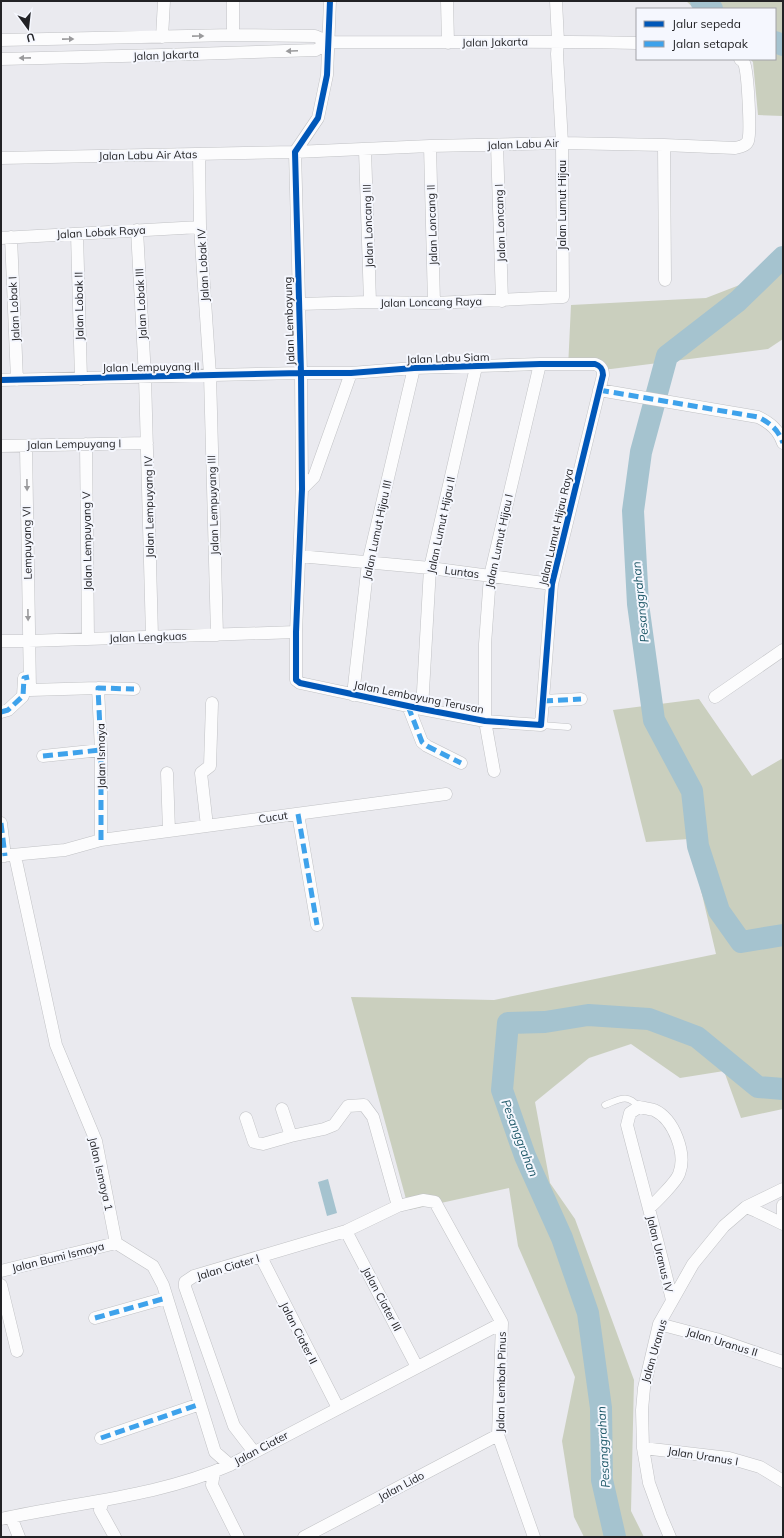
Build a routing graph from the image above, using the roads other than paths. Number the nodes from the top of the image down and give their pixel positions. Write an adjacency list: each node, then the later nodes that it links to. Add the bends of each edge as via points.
1 (164, 1): 7 (street)
2 (233, 1): 6 (street)
3 (330, 1): 10 (street)
4 (447, 1): 11 (street)
5 (556, 1): 9 (street, Jalan Lumut Hijau)
6 (233, 35): 7 (street, Jalan Jakarta, one-way to 6); 10 (street, Jalan Jakarta, via 315,36)
7 (162, 37): 8 (street, Jalan Jakarta, one-way to 7)
8 (1, 40)
9 (558, 41): 11 (street, Jalan Jakarta); 12 (street, Jalan Jakarta); 15 (street, Jalan Lumut Hijau)
10 (329, 42): 11 (street, Jalan Jakarta); 13 (street, Jalan Jakarta, one-way to 13, via 316,50); 20 (street, via 327,75 318,118)
11 (448, 43)
12 (636, 43)
13 (1, 59)
14 (741, 60): 16 (street, Jalan Labu Air, via 746,74 749,130 748,141 744,146 735,148)
15 (562, 143): 16 (street, Jalan Labu Air); 18 (street, Jalan Labu Air); 28 (street, Jalan Lumut Hijau)
16 (664, 145): 27 (street)
17 (430, 146): 18 (street, Jalan Labu Air); 19 (street, Jalan Labu Air); 31 (street, Jalan Loncang II)
18 (497, 146): 29 (street, Jalan Loncang I)
19 (365, 150): 20 (street, Jalan Labu Air); 30 (street, Jalan Loncang III)
20 (295, 152): 21 (street, Jalan Labu Air Atas); 32 (street, Jalan Lembayung)
21 (199, 154): 22 (street, Jalan Labu Air Atas); 23 (street, Jalan Lobak IV)
22 (1, 158)
23 (200, 227): 24 (street, Jalan Lobak Raya); 39 (street, Jalan Lobak IV)
24 (136, 230): 25 (street, Jalan Lobak Raya); 40 (street, Jalan Lobak III)
25 (77, 234): 26 (street, Jalan Lobak Raya); 41 (street, Jalan Lobak II)
26 (6, 238): 43 (street, Jalan Lobak I)
27 (665, 280)
28 (563, 297): 29 (street, Jalan Loncang Raya)
29 (502, 300): 31 (street, Jalan Loncang Raya)
30 (370, 302): 31 (street, Jalan Loncang Raya); 32 (street, Jalan Loncang Raya)
31 (434, 303)
32 (298, 304): 37 (street, Jalan Lembayung)
33 (540, 364): 34 (street, Jalan Labu Siam); 35 (street, Jalan Labu Siam); 54 (street, Jalan Lumut Hijau I)
34 (595, 364): 44 (street, Jalan Lumut Hijau Raya, via 601,367 603,372)
35 (476, 367): 36 (street, Jalan Labu Siam); 53 (street, Jalan Lumut Hijau II)
36 (414, 368): 38 (street, Jalan Labu Siam); 52 (street, Jalan Lumut Hijau III)
37 (301, 373): 38 (street, Jalan Labu Siam); 39 (street, Jalan Lempuyang II); 50 (street, Jalan Lembayung)
38 (351, 373): 50 (street, via 314,477)
39 (210, 375): 40 (street, Jalan Lempuyang II); 57 (street, Jalan Lempuyang III)
40 (145, 377): 41 (street, Jalan Lempuyang II); 45 (street, Jalan Lempuyang IV)
41 (81, 379): 43 (street, Jalan Lempuyang II)
42 (1, 380): 43 (street, Jalan Lempuyang II)
43 (17, 380)
44 (599, 390): 46 (street, via 758,417 776,429); 55 (street, Jalan Lumut Hijau Raya)
45 (147, 443): 47 (street, Jalan Lempuyang I); 58 (street, Jalan Lempuyang IV)
46 (783, 443)
47 (86, 444): 49 (street, Jalan Lempuyang I); 59 (street, Jalan Lempuyang V)
48 (1, 446): 49 (street, Jalan Lempuyang I)
49 (26, 446): 61 (street, Lempuyang VI, one-way to 61)
50 (302, 489): 51 (street, Jalan Lembayung)
51 (299, 556): 52 (street, Luntas); 56 (street, Jalan Lembayung)
52 (368, 563): 53 (street, Luntas); 67 (street, Jalan Lumut Hijau III)
53 (430, 568): 54 (street, Luntas); 73 (street, Jalan Lumut Hijau II)
54 (490, 576): 55 (street, Luntas); 75 (street, Jalan Lumut Hijau I, via 485,644)
55 (552, 584): 70 (street, Jalan Lumut Hijau Raya)
56 (296, 632): 57 (street, Jalan Lengkuas); 64 (street, Jalan Lembayung)
57 (217, 635): 58 (street, Jalan Lengkuas)
58 (152, 636): 59 (street, Jalan Lengkuas)
59 (88, 639): 61 (street, Jalan Lengkuas)
60 (1, 641): 61 (street, Jalan Lengkuas)
61 (28, 641): 63 (street)
62 (783, 650): 68 (street)
63 (29, 677): 65 (street, via 30,690); 74 (street, via 24,678 23,696 8,710)
64 (296, 680): 67 (street, Jalan Lembayung Terusan)
65 (98, 688): 66 (street); 78 (street, Jalan Ismaya)
66 (134, 690)
67 (353, 695): 72 (street, Jalan Lembayung Terusan)
68 (715, 697)
69 (581, 699): 70 (street)
70 (543, 701): 76 (street, Jalan Lumut Hijau Raya)
71 (212, 703): 86 (street, via 210,766 201,772)
72 (408, 706): 73 (street, Jalan Lembayung Terusan); 80 (street, via 422,742)
73 (422, 709): 75 (street, Jalan Lembayung Terusan)
74 (1, 712)
75 (485, 721): 76 (street, Jalan Lembayung Terusan); 81 (street, Jalan Lumut Hijau I)
76 (541, 725): 77 (lane)
77 (568, 727)
78 (101, 750): 79 (street); 88 (street, Jalan Ismaya)
79 (43, 756)
80 (461, 763)
81 (494, 771)
82 (168, 773): 87 (street)
83 (446, 794): 84 (street, Cucut)
84 (298, 814): 86 (street, Cucut); 90 (street)
85 (1, 823): 89 (street, Jalan Ismaya 1)
86 (208, 826): 87 (street, Cucut)
87 (169, 831): 88 (street, Cucut)
88 (101, 840): 89 (street, via 65,850)
89 (7, 856): 104 (street, Jalan Ismaya 1, via 56,1046 96,1141)
90 (317, 925)
91 (605, 1105): 92 (lane, via 624,1098 632,1099)
92 (639, 1107): 101 (street, Jalan Uranus IV, via 630,1113 627,1125); 101 (street, via 654,1111 668,1122 681,1146 682,1161 679,1175)
93 (282, 1109): 95 (street)
94 (246, 1118): 95 (street, via 254,1142 263,1144)
95 (291, 1136): 99 (street, via 334,1125 348,1106 364,1105 373,1117)
96 (783, 1189): 100 (street, Jalan Uranus)
97 (423, 1200): 99 (street, Jalan Ciater I); 111 (street, Jalan Lembah Pinus, via 435,1202)
98 (783, 1205): 102 (street)
99 (398, 1206): 103 (street, Jalan Ciater I)
100 (746, 1207): 102 (street); 109 (street, Jalan Uranus, via 710,1242 693,1264)
101 (648, 1208): 109 (street, Jalan Uranus IV)
102 (783, 1224)
103 (346, 1231): 105 (street, Jalan Ciater I); 115 (street, Jalan Ciater III)
104 (116, 1243): 106 (street, Jalan Bumi Ismaya); 108 (street, via 152,1266 163,1285)
105 (261, 1257): 117 (street, Jalan Ciater II); 121 (street, Jalan Ciater I, via 194,1276 185,1282 234,1426)
106 (1, 1271)
107 (1, 1285): 113 (street)
108 (166, 1298): 110 (street); 116 (street)
109 (672, 1300): 112 (street, Jalan Uranus)
110 (95, 1318)
111 (502, 1322): 115 (street, Jalan Ciater); 118 (street, Jalan Lembah Pinus)
112 (659, 1324): 114 (street, Jalan Uranus II, via 716,1339); 120 (street, Jalan Uranus, via 644,1388)
113 (17, 1351)
114 (783, 1362)
115 (417, 1367): 117 (street, Jalan Ciater)
116 (200, 1404): 119 (street); 122 (street, via 215,1452)
117 (338, 1408): 121 (street, Jalan Ciater)
118 (498, 1435): 127 (street, Jalan Lembah Pinus); 131 (street, Jalan Lido)
119 (101, 1438)
120 (643, 1448): 124 (street, Jalan Uranus I, via 729,1458 760,1467); 132 (street, Jalan Uranus, via 649,1483)
121 (254, 1452): 122 (street, Jalan Ciater)
122 (230, 1465): 123 (street, Jalan Ciater)
123 (214, 1472): 125 (street, Jalan Ciater, via 156,1490); 130 (street, via 212,1485)
124 (783, 1481)
125 (102, 1501): 126 (street, Jalan Ciater); 129 (street, via 100,1510)
126 (6, 1518): 128 (street)
127 (529, 1535)
128 (19, 1537)
129 (115, 1537)
130 (238, 1537)
131 (304, 1537)
132 (670, 1537)

